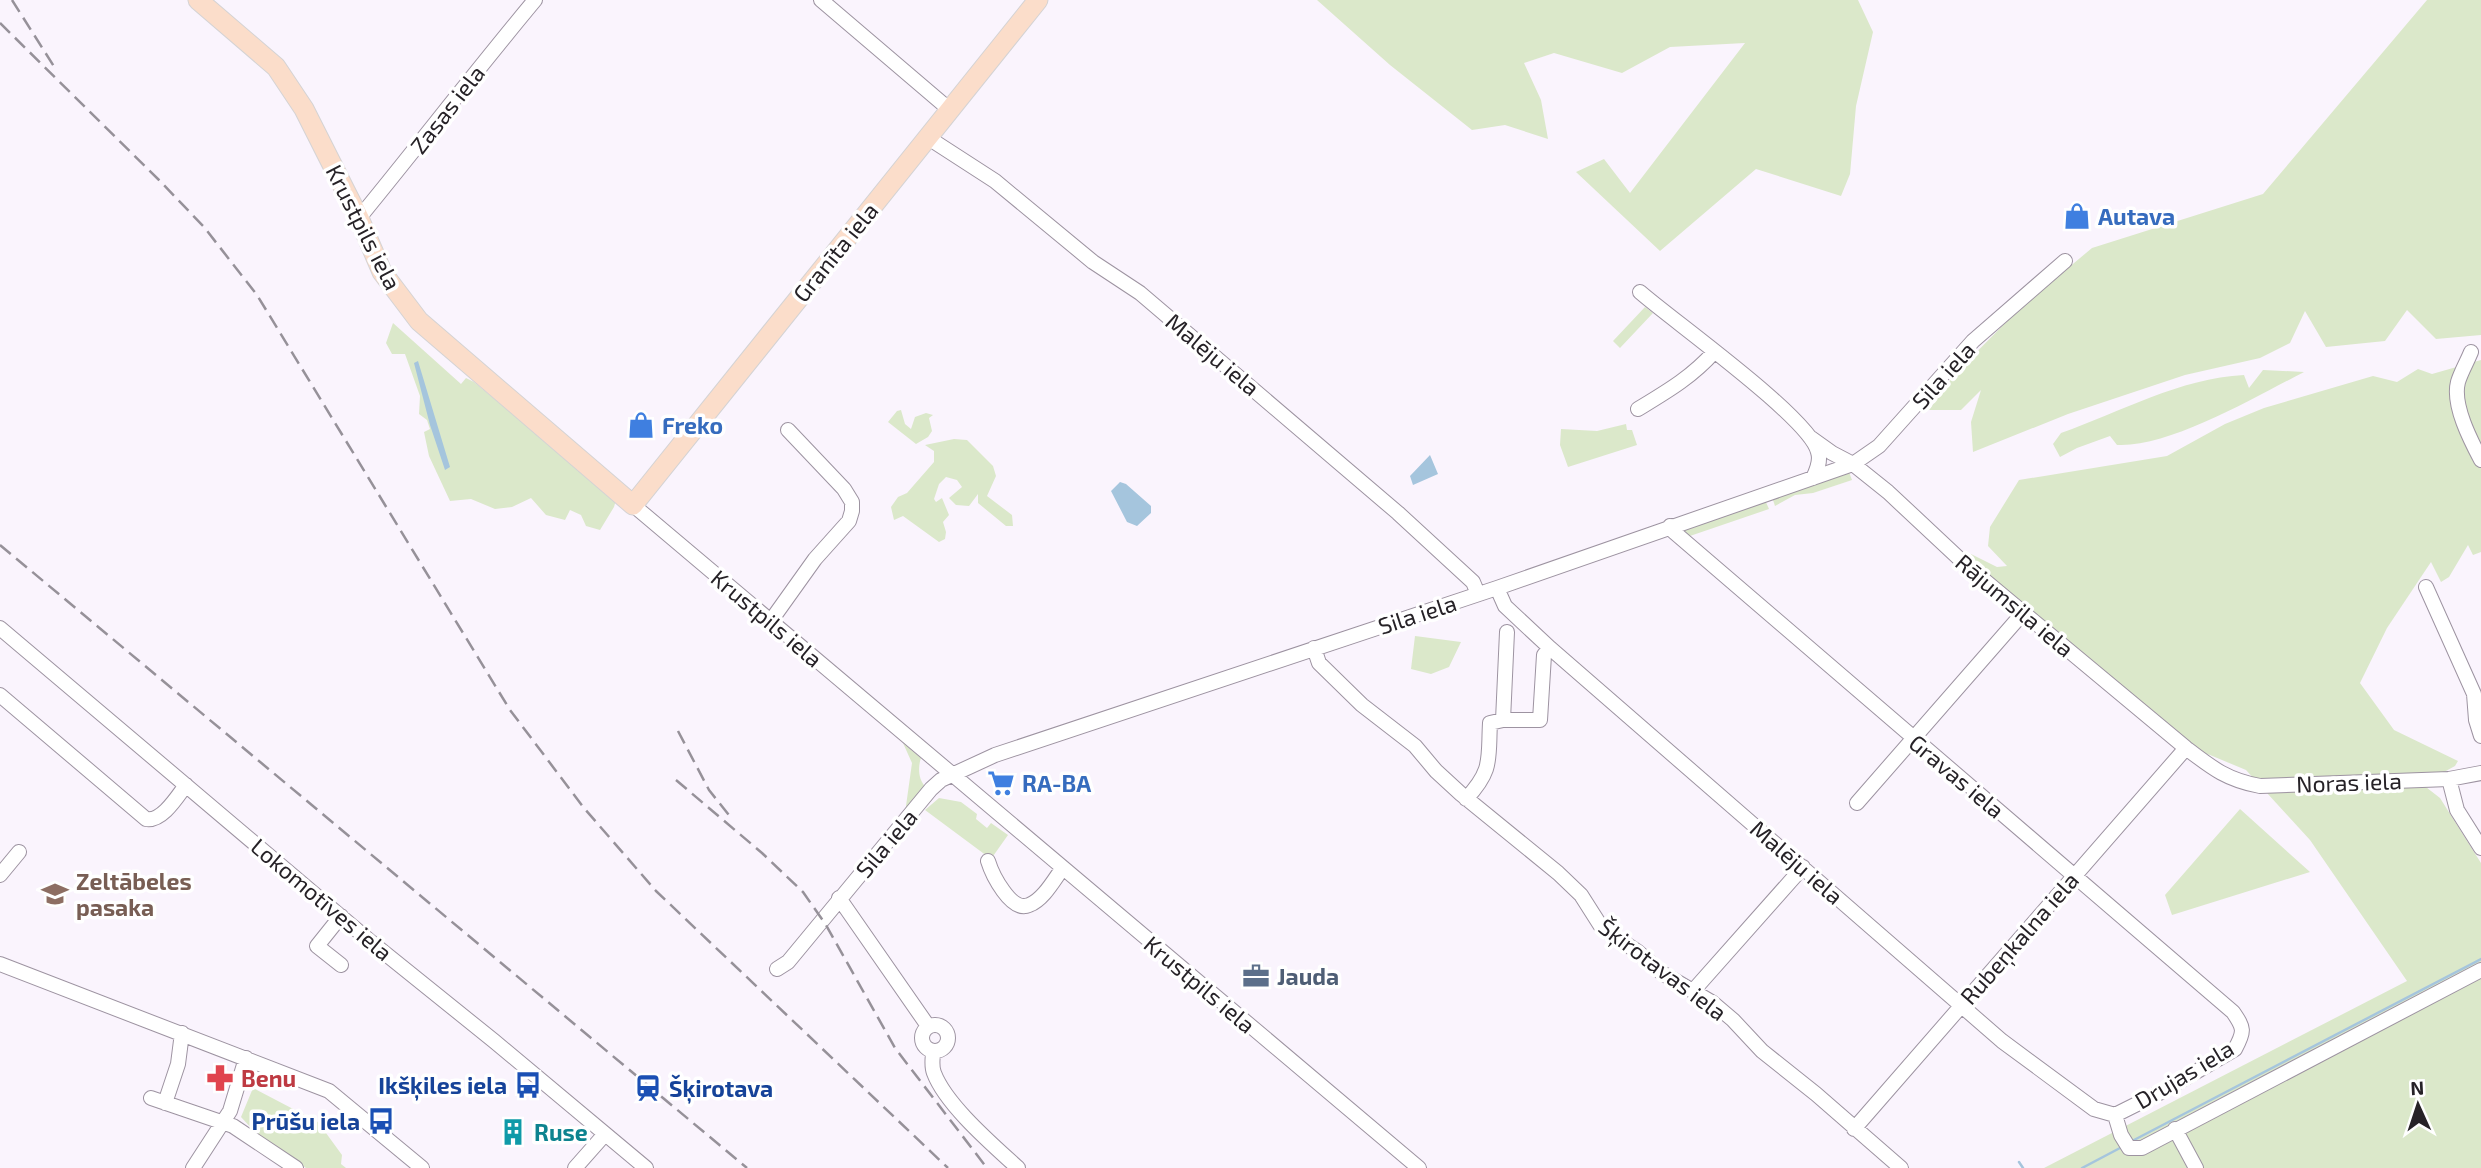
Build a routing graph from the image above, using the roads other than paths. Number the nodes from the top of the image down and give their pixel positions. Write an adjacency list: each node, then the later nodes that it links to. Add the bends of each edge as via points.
1 (198, 0): 7 (main road, Krustpils iela, via 276,67 304,110)
2 (535, 0): 7 (street, Zasas iela)
3 (821, 0): 5 (street)
4 (1038, 0): 5 (main road, Granīta iela)
5 (950, 110): 6 (main road, Granīta iela)
6 (927, 137): 18 (main road, Granīta iela); 22 (street, Malēju iela, via 995,181 1093,262 1140,293 1398,513 1473,582)
7 (359, 218): 18 (main road, Krustpils iela, via 382,272 419,321)
8 (2065, 261): 16 (street, Sila iela, via 1973,341 1879,446)
9 (1640, 292): 10 (street, Rājumsila iela)
10 (1714, 352): 12 (street, via 1679,384); 14 (street, Rājumsila iela)
11 (2471, 352): 15 (street, via 2457,398)
12 (1638, 409)
13 (788, 430): 24 (street, via 844,489 852,511 849,521)
14 (1811, 438): 16 (street, Rājumsila iela); 17 (street, via 1819,453)
15 (2481, 460)
16 (1853, 464): 17 (street, Sila iela); 23 (street, Rājumsila iela)
17 (1813, 478): 19 (street, Sila iela)
18 (634, 505): 24 (street, Krustpils iela)
19 (1670, 526): 21 (street, Sila iela); 32 (street, Gravas iela)
20 (2426, 587): 31 (street, via 2474,694)
21 (1497, 588): 22 (street, Sila iela); 28 (street, Malēju iela, via 1505,606)
22 (1478, 594): 27 (street, Sila iela)
23 (2023, 613): 32 (street); 33 (street, Rājumsila iela)
24 (770, 622): 35 (street, Krustpils iela)
25 (1507, 632): 30 (street)
26 (2, 634): 38 (street, Lokomotīves iela)
27 (1314, 648): 35 (street, Sila iela, via 995,755); 39 (street, Šķirotavas iela, via 1319,663 1415,746)
28 (1550, 648): 30 (street, via 1544,655 1540,720); 44 (street, Malēju iela)
29 (0, 695): 38 (street, via 146,819 160,816)
30 (1503, 720): 39 (street, via 1490,723 1487,770)
31 (2481, 736)
32 (1913, 738): 40 (street); 47 (street, Gravas iela)
33 (2186, 748): 34 (street, Rājumsila iela); 47 (street, Rubeņkalna iela)
34 (2219, 772): 37 (street, Noras iela, via 2260,786)
35 (952, 774): 45 (street, Krustpils iela); 48 (street, Sila iela, via 932,789)
36 (2481, 774): 37 (street, Noras iela)
37 (2449, 779): 41 (street, via 2457,810)
38 (186, 785): 49 (street, Lokomotīves iela)
39 (1466, 799): 54 (street, Šķirotavas iela, via 1558,873 1581,895 1602,928)
40 (1857, 803)
41 (2481, 848)
42 (19, 852): 46 (street)
43 (988, 861): 45 (street, via 997,883 1022,906 1036,900)
44 (1803, 867): 54 (street); 55 (street, Malēju iela)
45 (1062, 869): 74 (street, Krustpils iela)
46 (0, 875)
47 (2074, 875): 55 (street, Rubeņkalna iela); 57 (street, Gravas iela, via 2234,1012)
48 (839, 898): 52 (street, Sila iela); 56 (street)
49 (341, 916): 51 (street, via 317,946); 67 (street, Lokomotīves iela)
50 (0, 964): 58 (street)
51 (341, 965)
52 (777, 969)
53 (2481, 970): 66 (street)
54 (1693, 991): 65 (street, Šķirotavas iela, via 1733,1020 1762,1051)
55 (1962, 1004): 63 (street, Malēju iela, via 2094,1109); 65 (street, Rubeņkalna iela)
56 (928, 1026): 59 (street, via 923,1043); 59 (street, via 942,1026 948,1036 946,1046)
57 (2243, 1026): 63 (street, Drujas iela, via 2235,1049)
58 (182, 1033): 60 (street); 62 (street)
59 (933, 1051): 73 (street, via 933,1069 944,1091)
60 (246, 1058): 64 (street); 70 (street, via 334,1094)
61 (151, 1098): 62 (street)
62 (165, 1103): 64 (street)
63 (2115, 1115): 66 (street, via 2129,1148 2142,1148)
64 (223, 1122): 68 (street); 69 (street)
65 (1854, 1129): 75 (street, Šķirotavas iela)
66 (2175, 1129): 76 (street)
67 (605, 1134): 71 (street); 72 (street, Lokomotīves iela)
68 (193, 1168)
69 (296, 1168)
70 (422, 1168)
71 (576, 1168)
72 (646, 1168)
73 (1018, 1168)
74 (1419, 1168)
75 (1901, 1168)
76 (2196, 1168)

